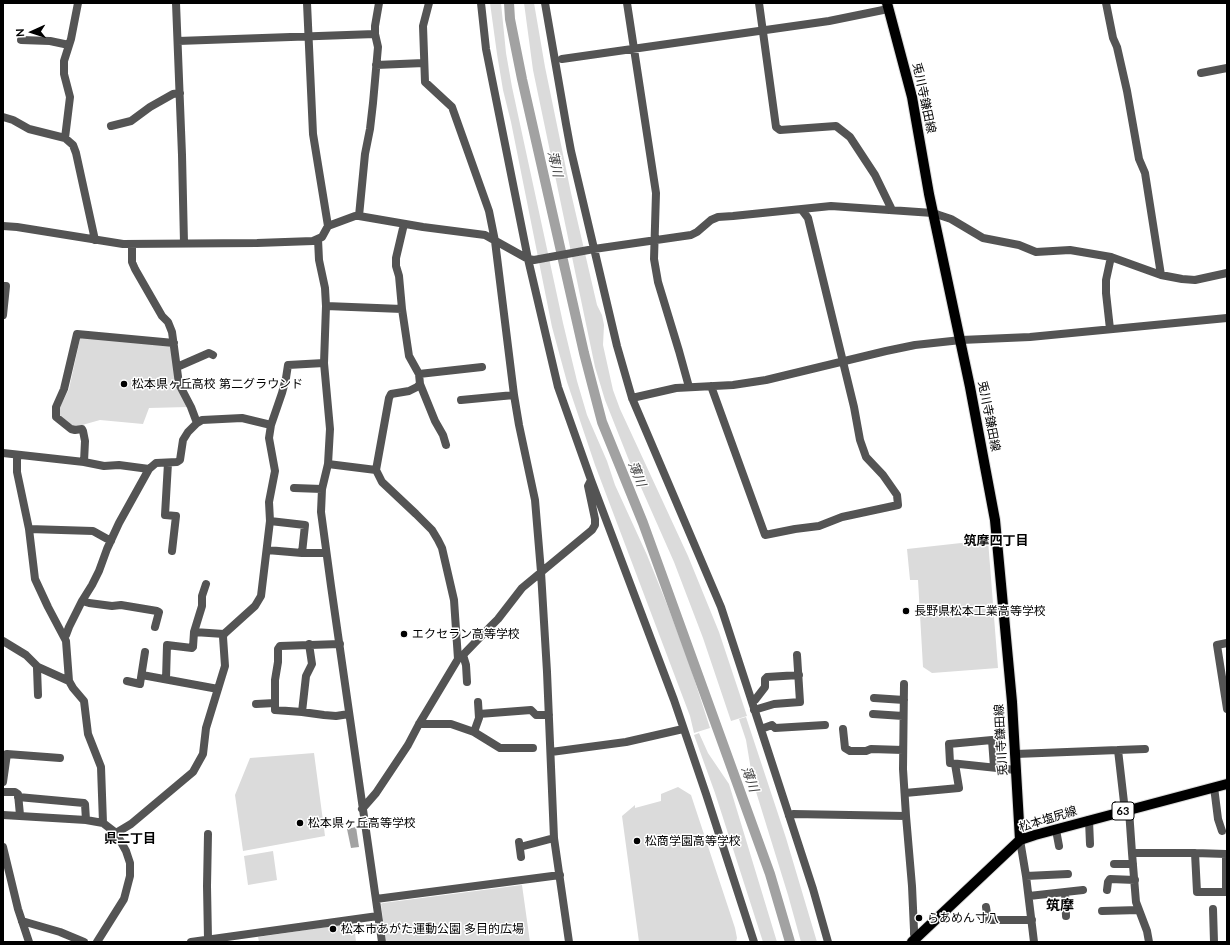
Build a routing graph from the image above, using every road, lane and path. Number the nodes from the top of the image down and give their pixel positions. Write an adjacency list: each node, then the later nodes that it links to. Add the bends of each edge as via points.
1 (78, 3): 17 (street)
2 (176, 3): 16 (street)
3 (307, 3): 14 (street)
4 (378, 3): 13 (street)
5 (429, 3): 20 (street, via 423,26)
6 (481, 3): 43 (street, via 486,49)
7 (545, 3): 19 (street, via 554,55 558,56)
8 (627, 3): 18 (street)
9 (759, 3): 12 (street)
10 (1106, 3): 45 (street, via 1113,38 1118,47 1139,158 1146,173)
11 (888, 6): 12 (street, via 829,21); 30 (main road, 兎川寺鎌田線, via 912,97)
12 (763, 30): 18 (street); 29 (street, via 776,127 780,130 836,126 850,137 875,175)
13 (375, 34): 14 (street); 21 (street, via 378,47)
14 (309, 37): 16 (street); 34 (street, via 313,134)
15 (21, 40): 17 (street, via 50,41)
16 (178, 41): 24 (street)
17 (69, 45): 27 (street, via 64,61 64,74 70,97)
18 (633, 49): 19 (street); 37 (street, via 656,193)
19 (558, 62): 41 (street, via 567,131)
20 (424, 63): 21 (street); 38 (street, via 425,82 452,107 490,212)
21 (376, 65): 31 (street)
22 (1227, 68): 23 (street)
23 (1201, 73)
24 (180, 93): 26 (street, via 173,94 130,121); 39 (street)
25 (3, 117): 27 (street, via 29,129)
26 (111, 126)
27 (65, 138): 36 (street, via 73,145 76,153)
28 (802, 210): 29 (street, via 831,206); 37 (street, via 718,217 691,235); 55 (street, via 808,218)
29 (892, 210): 30 (street)
30 (933, 213): 42 (street, via 984,238 1019,245 1036,252 1070,250); 52 (main road, 兎川寺鎌田線)
31 (359, 216): 32 (street); 34 (street)
32 (404, 224): 38 (street, via 485,235); 48 (street, via 396,258)
33 (3, 226): 36 (street)
34 (328, 226): 35 (street)
35 (318, 239): 39 (street, via 257,243); 47 (street, via 318,260 325,288)
36 (95, 240): 40 (street)
37 (654, 240): 41 (street); 62 (street, via 658,282)
38 (495, 241): 43 (street); 63 (street)
39 (184, 243): 40 (street)
40 (132, 244): 53 (street, via 132,262 162,316 168,322)
41 (591, 249): 43 (street); 64 (street)
42 (1111, 257): 45 (street); 51 (street, via 1106,280)
43 (531, 259): 76 (street, via 541,318 558,387)
44 (1227, 274): 45 (street, via 1195,280)
45 (1161, 275)
46 (3, 286): 49 (street, via 6,286)
47 (326, 306): 48 (street); 56 (street)
48 (402, 309): 59 (street, via 409,356)
49 (3, 315)
50 (1227, 318): 51 (street)
51 (1110, 329): 52 (street, via 1011,339)
52 (960, 340): 55 (street, via 915,345); 134 (main road, 兎川寺鎌田線, via 995,520)
53 (174, 343): 57 (street); 71 (street, via 77,334 64,389 56,407 56,416 71,429 84,431)
54 (213, 355): 57 (street, via 209,353)
55 (842, 361): 61 (street, via 766,380); 61 (street, via 866,457 897,495 898,505 842,517 819,526 765,535)
56 (324, 363): 67 (street, via 288,365); 73 (street, via 330,429)
57 (177, 367): 66 (street, via 179,384)
58 (482, 367): 59 (street)
59 (419, 374): 60 (street)
60 (420, 384): 68 (street); 75 (street, via 409,391 391,394)
61 (711, 386): 62 (street)
62 (689, 387): 64 (street)
63 (514, 395): 65 (street); 86 (street, via 535,500)
64 (632, 398): 115 (street, via 721,607)
65 (461, 400)
66 (196, 423): 67 (street, via 202,420 242,418); 72 (street, via 182,440 180,460)
67 (271, 425): 79 (street, via 269,438 275,471 269,502)
68 (446, 445)
69 (3, 453): 70 (street)
70 (17, 455): 71 (street); 80 (street, via 17,472)
71 (84, 462): 74 (street)
72 (168, 463): 74 (street, via 156,463); 83 (street, via 165,515 176,516)
73 (328, 464): 75 (street); 78 (street)
74 (149, 469): 81 (street)
75 (376, 470): 99 (street, via 382,482 432,530 442,548 454,600)
76 (591, 480): 86 (street, via 588,486 595,525); 125 (street)
77 (294, 488): 78 (street)
78 (322, 489): 85 (street, via 321,512)
79 (270, 521): 82 (street); 84 (street, via 305,525)
80 (29, 528): 81 (street, via 93,531); 92 (street, via 35,579)
81 (111, 541): 88 (street, via 99,571)
82 (267, 550): 84 (street); 91 (street, via 261,596)
83 (172, 552)
84 (302, 553): 85 (street)
85 (326, 553): 96 (street)
86 (541, 572): 99 (street, via 522,588 498,619); 121 (street)
87 (206, 584): 90 (street)
88 (82, 601): 89 (street, via 157,611 159,612); 92 (street)
89 (155, 627)
90 (194, 632): 91 (street); 103 (street, via 192,648 168,645)
91 (224, 634): 108 (street, via 225,663)
92 (64, 636): 104 (street)
93 (3, 641): 100 (street, via 26,655)
94 (1227, 643): 116 (street, via 1217,645)
95 (309, 644): 96 (street); 113 (street, via 279,647); 117 (street, via 312,664 306,676)
96 (340, 644): 118 (street)
97 (145, 652): 101 (street)
98 (797, 655): 102 (street)
99 (460, 657): 106 (street, via 466,664); 123 (street)
100 (38, 667): 104 (street); 109 (street)
101 (142, 675): 103 (street); 105 (street, via 140,684)
102 (798, 675): 115 (street, via 767,677 765,687); 115 (street, via 800,702)
103 (166, 679): 108 (street)
104 (69, 680): 153 (street, via 84,701 88,734 101,767)
105 (127, 680)
106 (467, 682)
107 (904, 684): 111 (street)
108 (218, 689): 156 (street, via 206,728 202,754 192,772 131,824)
109 (38, 695)
110 (874, 698): 111 (street)
111 (904, 700): 122 (street)
112 (478, 702): 119 (street)
113 (275, 703): 114 (street); 117 (street, via 276,710)
114 (256, 704)
115 (753, 706): 126 (street)
116 (1227, 709)
117 (302, 712): 118 (street, via 336,716)
118 (349, 714): 145 (street)
119 (479, 714): 121 (street, via 531,710 536,715); 128 (street)
120 (872, 714): 122 (street)
121 (549, 715): 133 (street)
122 (903, 716): 131 (street)
123 (419, 724): 128 (street, via 451,724); 145 (street, via 408,745)
124 (825, 725): 126 (street, via 775,728 772,725)
125 (683, 729): 133 (street, via 626,742); 194 (street)
126 (761, 729): 149 (street)
127 (843, 729): 131 (street, via 844,748 850,751)
128 (474, 732): 129 (street, via 500,748)
129 (533, 748)
130 (1145, 749): 132 (street)
131 (902, 750): 143 (street)
132 (1118, 750): 134 (street); 146 (street)
133 (551, 752): 158 (street)
134 (1016, 754): 138 (main road, 兎川寺鎌田線)
135 (60, 758): 139 (street, via 7,754)
136 (955, 764): 137 (street); 137 (street, via 950,763 949,744 992,740); 143 (street, via 959,788)
137 (994, 767): 138 (street)
138 (1016, 770): 159 (main road, 兎川寺鎌田線)
139 (3, 782)
140 (1227, 784): 141 (main road, 松本塩尻線 / 63)
141 (1214, 787): 146 (main road, 松本塩尻線 / 63); 155 (street)
142 (3, 792): 144 (street, via 15,792)
143 (905, 793): 150 (street)
144 (18, 797): 148 (street); 151 (street, via 84,803)
145 (362, 809): 176 (street)
146 (1127, 810): 152 (main road, 松本塩尻線 / 63); 163 (street)
147 (3, 815): 148 (street)
148 (20, 816): 151 (street)
149 (789, 816): 150 (street); 195 (street)
150 (906, 816): 187 (street)
151 (86, 820): 153 (street)
152 (1089, 820): 154 (main road, 松本塩尻線 / 63); 160 (street)
153 (103, 823): 156 (street)
154 (1056, 830): 159 (main road, 松本塩尻線 / 63); 161 (street)
155 (1222, 831)
156 (116, 833): 190 (street, via 130,863 130,876 124,899)
157 (208, 834): 185 (street)
158 (554, 838): 165 (street, via 519,845); 169 (street)
159 (1020, 840): 170 (street); 187 (main road, 松本塩尻線 / 63)
160 (1090, 844)
161 (1059, 846)
162 (3, 847): 184 (street)
163 (1132, 853): 164 (street); 167 (street)
164 (1195, 853): 164 (street, via 1226,854 1226,892 1197,892)
165 (522, 857)
166 (1114, 864): 167 (street)
167 (1133, 864): 171 (street)
168 (1064, 872): 170 (street)
169 (560, 876): 176 (street); 193 (street)
170 (1026, 876): 175 (street)
171 (1135, 880): 173 (street, via 1110,879); 180 (street)
172 (1083, 890): 174 (street)
173 (1107, 890)
174 (1065, 892): 175 (street); 181 (street)
175 (1029, 896): 183 (street)
176 (376, 900): 182 (street)
177 (986, 907): 183 (street, via 988,920)
178 (1213, 909): 198 (street)
179 (1102, 910): 180 (street)
180 (1139, 910): 197 (street)
181 (1064, 912)
182 (378, 916): 186 (street); 192 (street)
183 (1032, 920): 196 (street)
184 (22, 921): 188 (street); 189 (street)
185 (208, 939): 186 (street); 191 (street)
186 (219, 940)
187 (914, 940)
188 (29, 942)
189 (84, 942)
190 (97, 942)
191 (191, 942)
192 (382, 942)
193 (569, 942)
194 (754, 942)
195 (828, 942)
196 (1034, 942)
197 (1149, 942)
198 (1214, 942)

